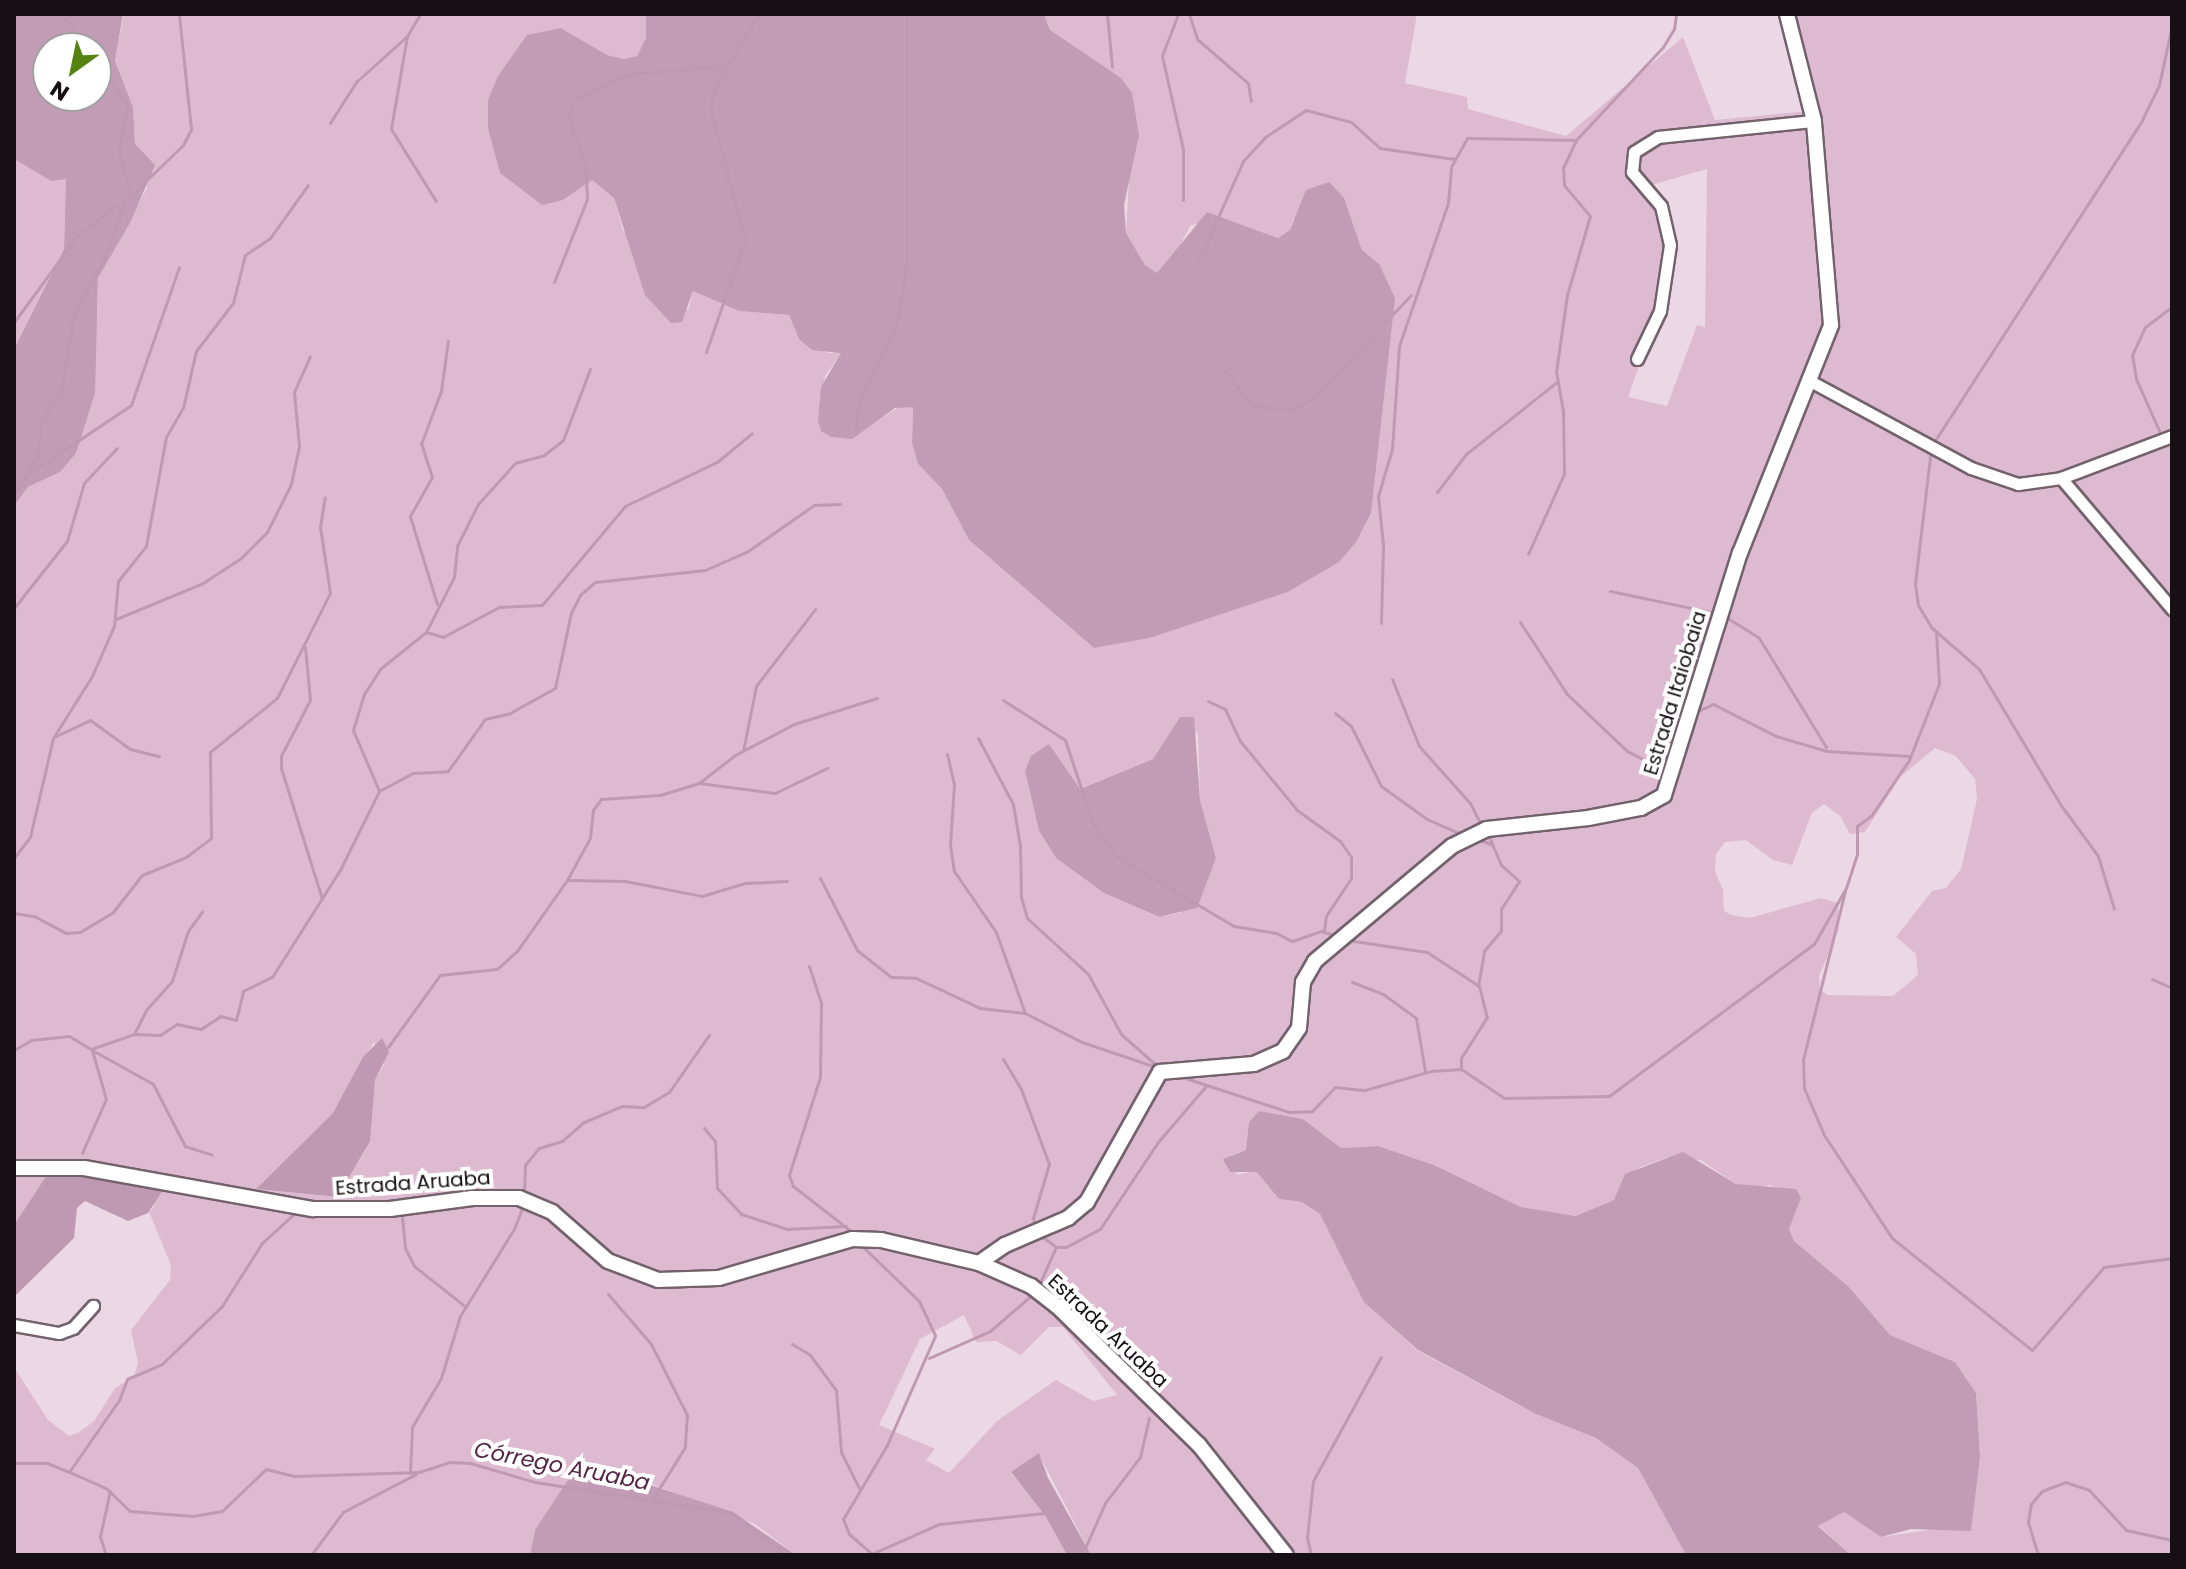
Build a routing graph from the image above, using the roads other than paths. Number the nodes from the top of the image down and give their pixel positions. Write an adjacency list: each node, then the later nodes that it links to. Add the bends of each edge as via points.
1 (1787, 14): 2 (street, Estrada Itaiobaia)
2 (1814, 121): 3 (street, via 1658,137 1634,152 1632,172 1661,206 1670,245 1660,311); 4 (street, Estrada Itaiobaia, via 1833,311)
3 (1637, 359)
4 (1812, 382): 6 (street, via 1994,479 2018,484); 9 (street, Estrada Itaiobaia, via 1791,420 1740,553 1664,795 1641,808 1601,816 1487,829 1452,846 1315,961 1303,982 1299,1028 1283,1051 1254,1064 1160,1072 1087,1202 1068,1218 1005,1245)
5 (2172, 436): 6 (street)
6 (2061, 478): 7 (street)
7 (2172, 609)
8 (14, 1168): 9 (street, Estrada Aruaba, via 84,1168 313,1209 390,1209 519,1198 552,1212 608,1261 658,1280 719,1278 852,1239)
9 (979, 1263): 12 (street, Estrada Aruaba, via 1031,1286 1057,1306 1199,1445)
10 (93, 1306): 11 (street, via 73,1328 59,1333)
11 (14, 1325)
12 (1286, 1555)

